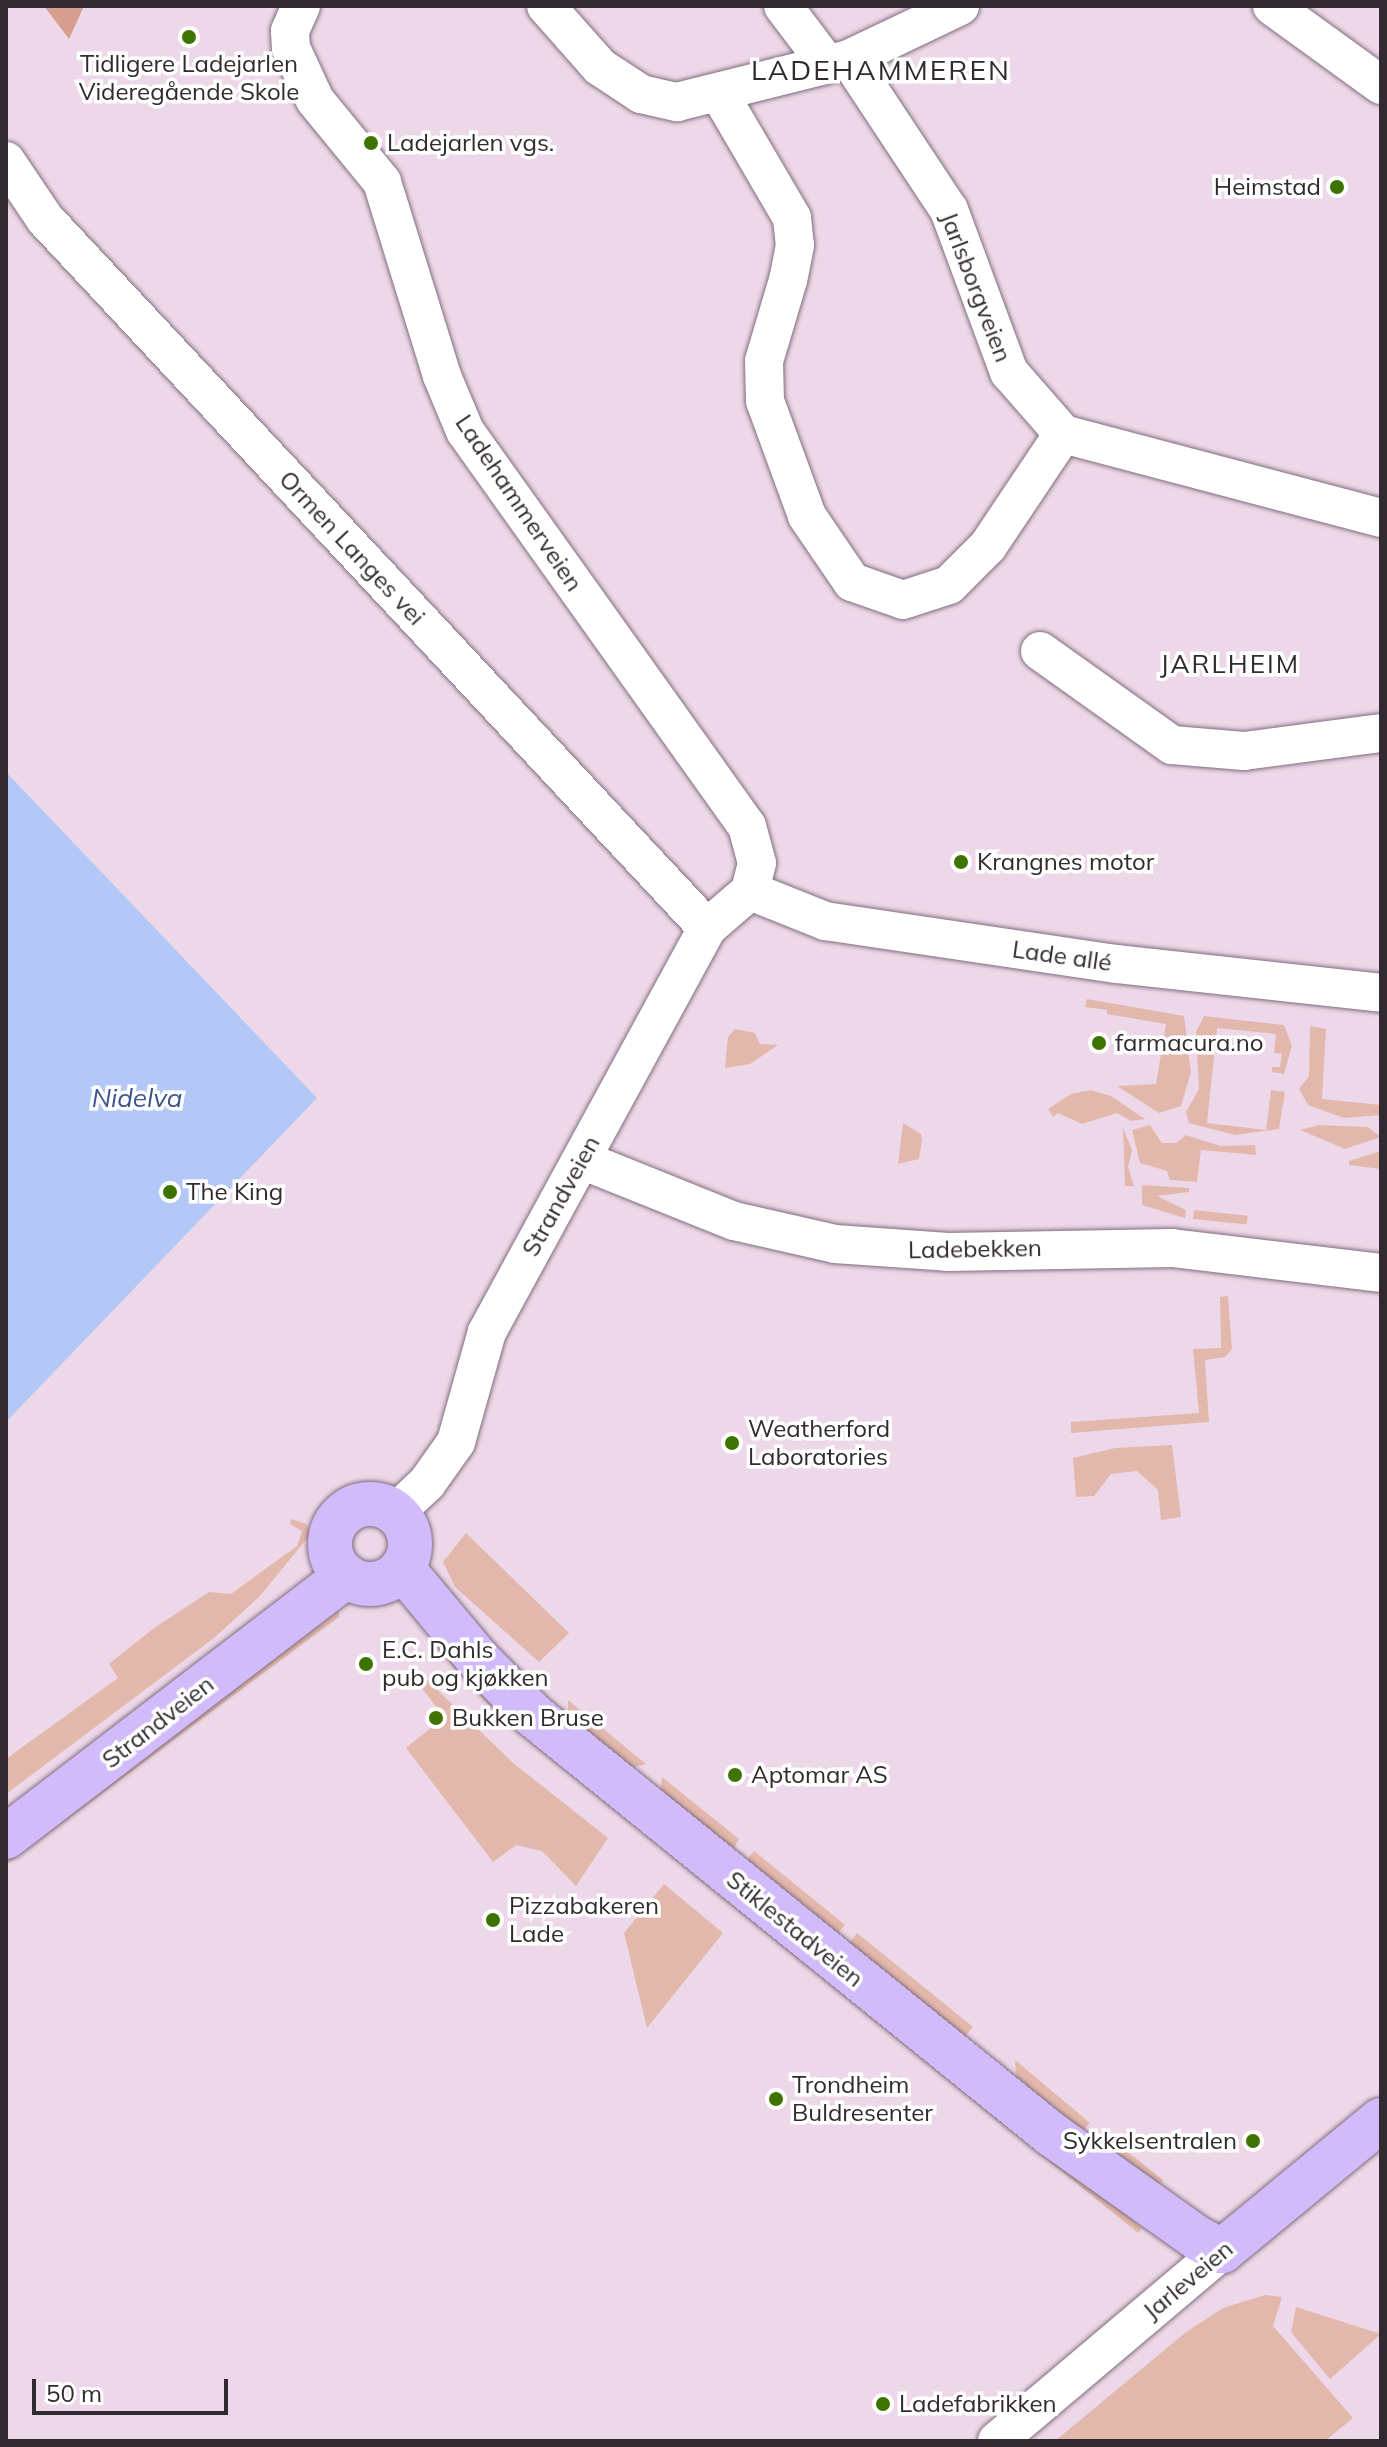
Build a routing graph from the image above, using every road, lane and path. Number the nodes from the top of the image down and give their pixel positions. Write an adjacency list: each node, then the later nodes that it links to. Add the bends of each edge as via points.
1 (301, 6): 14 (street, Ladehammerveien, via 290,31 291,48 315,100 382,182 442,376 465,431 747,826 757,863)
2 (546, 6): 8 (street, via 600,67 641,94 677,102)
3 (783, 6): 6 (street, Jarlsborgveien)
4 (960, 6): 6 (street)
5 (1272, 6): 7 (street)
6 (838, 61): 8 (street); 10 (street, Jarlsborgveien, via 949,210 1009,372)
7 (1381, 85)
8 (719, 93): 10 (street, via 792,218 795,245 764,361 765,401 807,516 852,582 878,596 903,600 949,585 988,546)
9 (6, 161): 15 (street, Ormen Langes vei, via 45,219)
10 (1063, 434): 11 (street)
11 (1381, 518)
12 (1040, 651): 13 (street, via 1172,745 1244,751)
13 (1381, 733)
14 (750, 891): 15 (street, Strandveien); 16 (street, Lade allé, via 825,921 1116,964)
15 (707, 928): 17 (street, Strandveien)
16 (1381, 993)
17 (582, 1160): 18 (street, Ladebekken, via 734,1221 835,1244 948,1252 1172,1248); 19 (street, Strandveien, via 487,1332 456,1442 427,1483)
18 (1381, 1273)
19 (396, 1512): 20 (main road, via 410,1535); 21 (main road, via 368,1503 339,1518 330,1548)
20 (402, 1568): 21 (main road, via 376,1584); 24 (main road, Stiklestadveien, via 533,1715 1051,2134)
21 (346, 1576): 22 (main road, Strandveien)
22 (6, 1837)
23 (1381, 2120): 24 (main road, Jarleveien)
24 (1222, 2251): 25 (street, Jarleveien)
25 (997, 2441)

